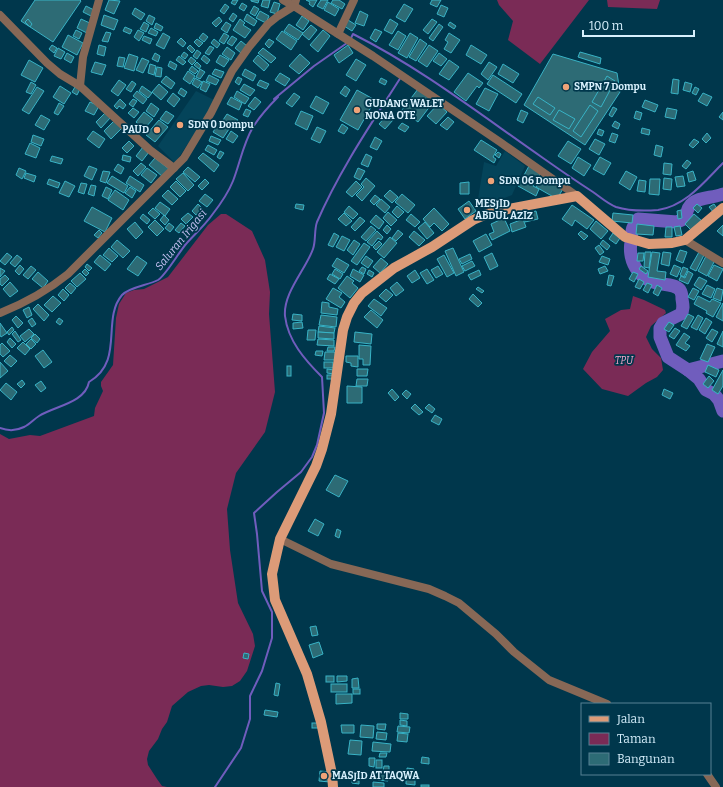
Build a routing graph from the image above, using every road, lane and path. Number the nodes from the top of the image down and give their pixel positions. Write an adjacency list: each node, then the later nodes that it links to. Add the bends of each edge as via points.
1 (99, 0): 7 (street, via 83,57)
2 (283, 0): 4 (street)
3 (354, 0): 6 (street)
4 (295, 3): 6 (street); 8 (street, via 268,24 249,47 232,71 184,158)
5 (0, 15): 7 (street, via 47,63)
6 (338, 34): 9 (street)
7 (80, 86): 8 (street, via 150,150)
8 (174, 168): 13 (street, via 68,274 37,296)
9 (577, 196): 11 (main road, via 625,237 659,244); 14 (main road, via 482,215 394,268 362,293 354,303 343,330 331,414 322,449)
10 (723, 208): 11 (main road)
11 (685, 240): 12 (street)
12 (723, 262)
13 (0, 312)
14 (280, 540): 15 (street, via 331,564 429,589 459,603 549,680); 17 (main road, via 272,574 275,600 307,674 321,722)
15 (605, 703)
16 (708, 775): 18 (street)
17 (333, 787)
18 (716, 787)

